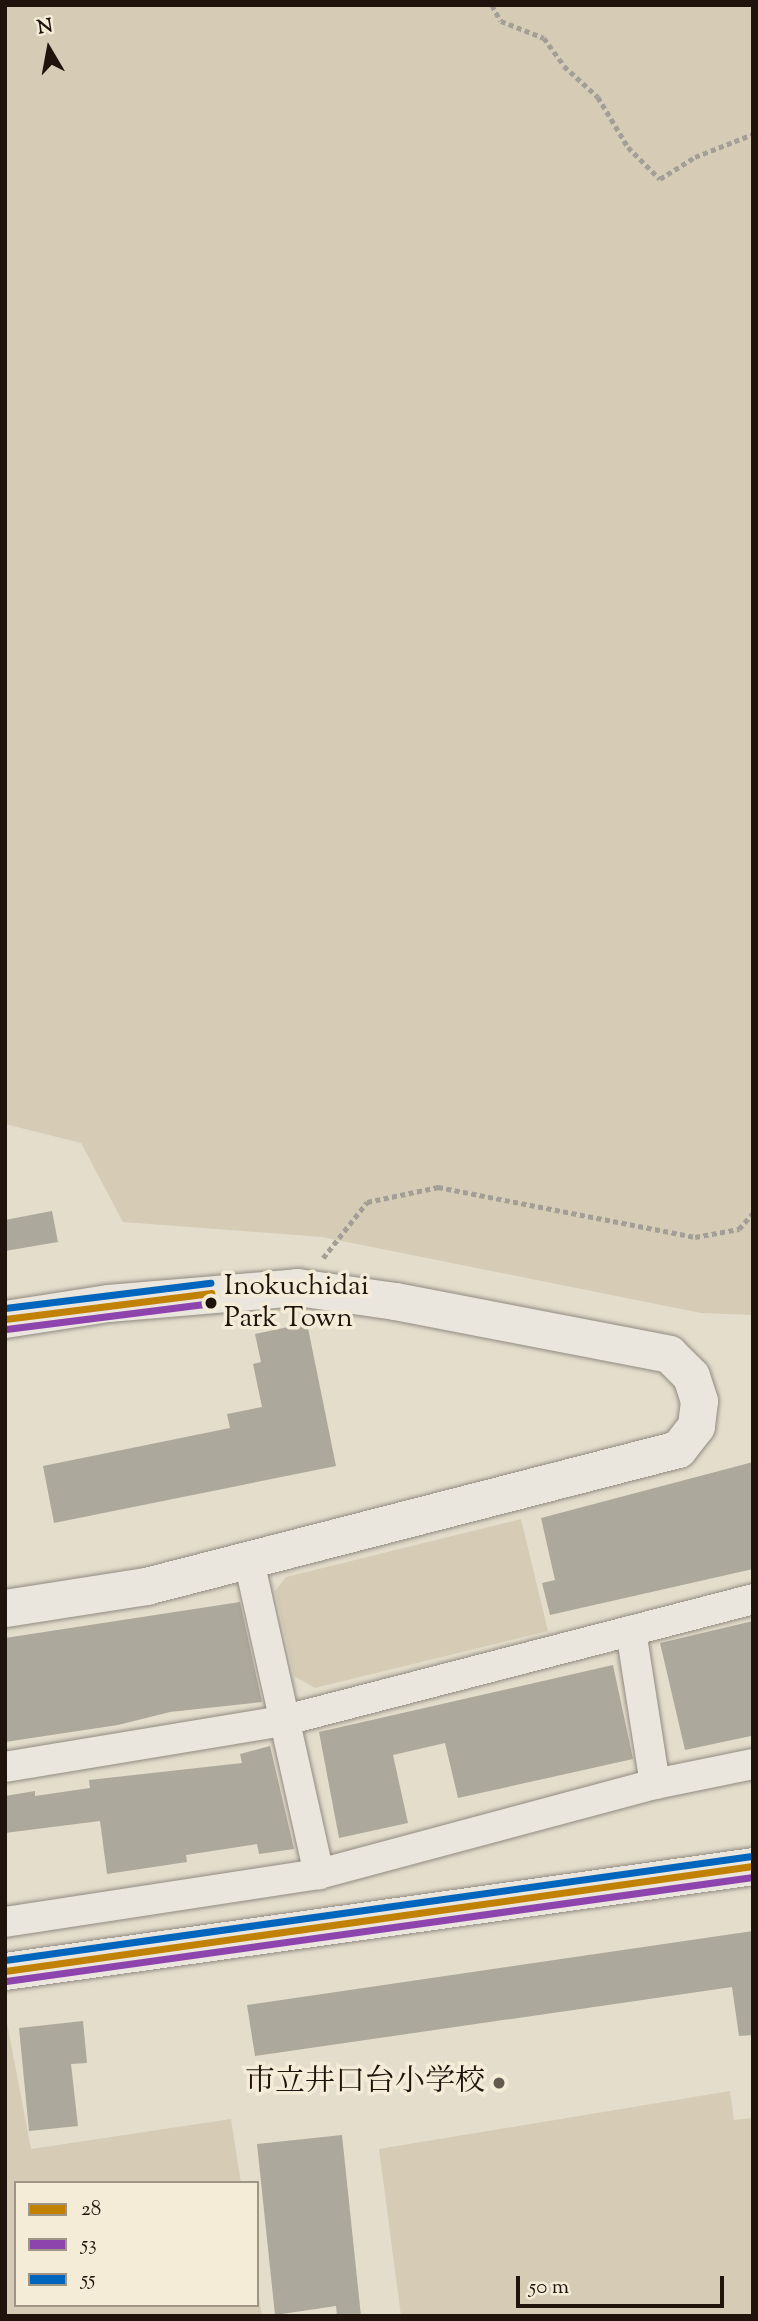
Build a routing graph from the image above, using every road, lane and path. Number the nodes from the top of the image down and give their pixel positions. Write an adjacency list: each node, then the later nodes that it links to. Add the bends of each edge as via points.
1 (492, 5): 2 (path, via 501,20 544,38 564,66 598,97 628,147 660,178)
2 (753, 134)
3 (753, 1213): 4 (path, via 739,1229 695,1237 438,1187 367,1202 346,1234)
4 (296, 1287): 5 (street, via 108,1303); 6 (street, via 408,1303 669,1354 691,1376 699,1401 696,1426 678,1449)
5 (5, 1319)
6 (249, 1561): 8 (street, via 146,1586); 10 (street)
7 (753, 1599): 9 (street)
8 (5, 1608)
9 (631, 1630): 10 (street); 13 (street)
10 (282, 1721): 12 (street); 15 (street)
11 (753, 1764): 13 (street)
12 (5, 1767)
13 (655, 1784): 15 (street)
14 (753, 1866): 17 (street)
15 (319, 1874): 16 (street)
16 (5, 1922)
17 (5, 1971)

